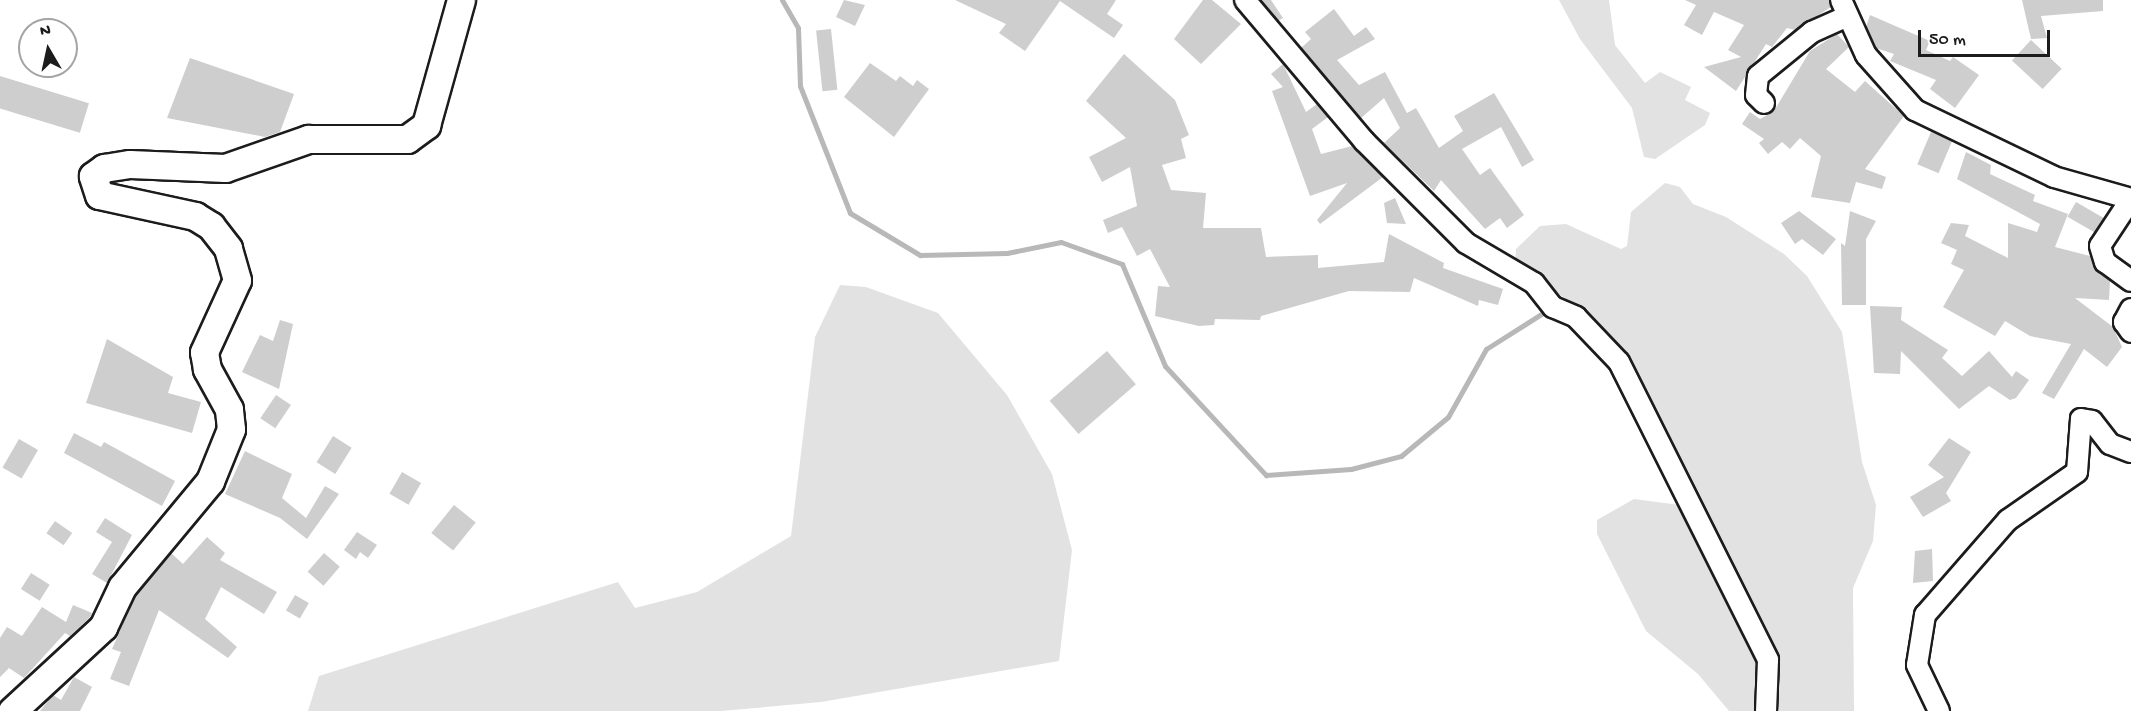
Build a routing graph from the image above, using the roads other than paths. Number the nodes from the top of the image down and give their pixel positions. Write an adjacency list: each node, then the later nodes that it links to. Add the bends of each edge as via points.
1 (461, 0): 10 (street, via 429,118 407,139 308,139 225,168 130,164 104,168 93,176 99,195 195,216 212,226 228,248 237,280 204,352 207,369 229,409 231,429 210,481 122,587 103,627)
2 (1245, 0): 11 (street, via 1364,141 1466,243 1534,283 1553,307 1576,317 1619,362 1768,660)
3 (1844, 8): 4 (street, via 1758,76 1756,95); 5 (street, via 1866,55 1915,110 2054,177)
4 (1764, 103)
5 (2131, 199): 6 (street, via 2100,246 2105,262)
6 (2131, 281)
7 (2131, 309): 8 (street, via 2124,322)
8 (2131, 332)
9 (2131, 452): 12 (street, via 2110,444 2092,421 2081,419 2077,472 2008,520 1925,615 1917,665)
10 (12, 711)
11 (1766, 711)
12 (1939, 711)

